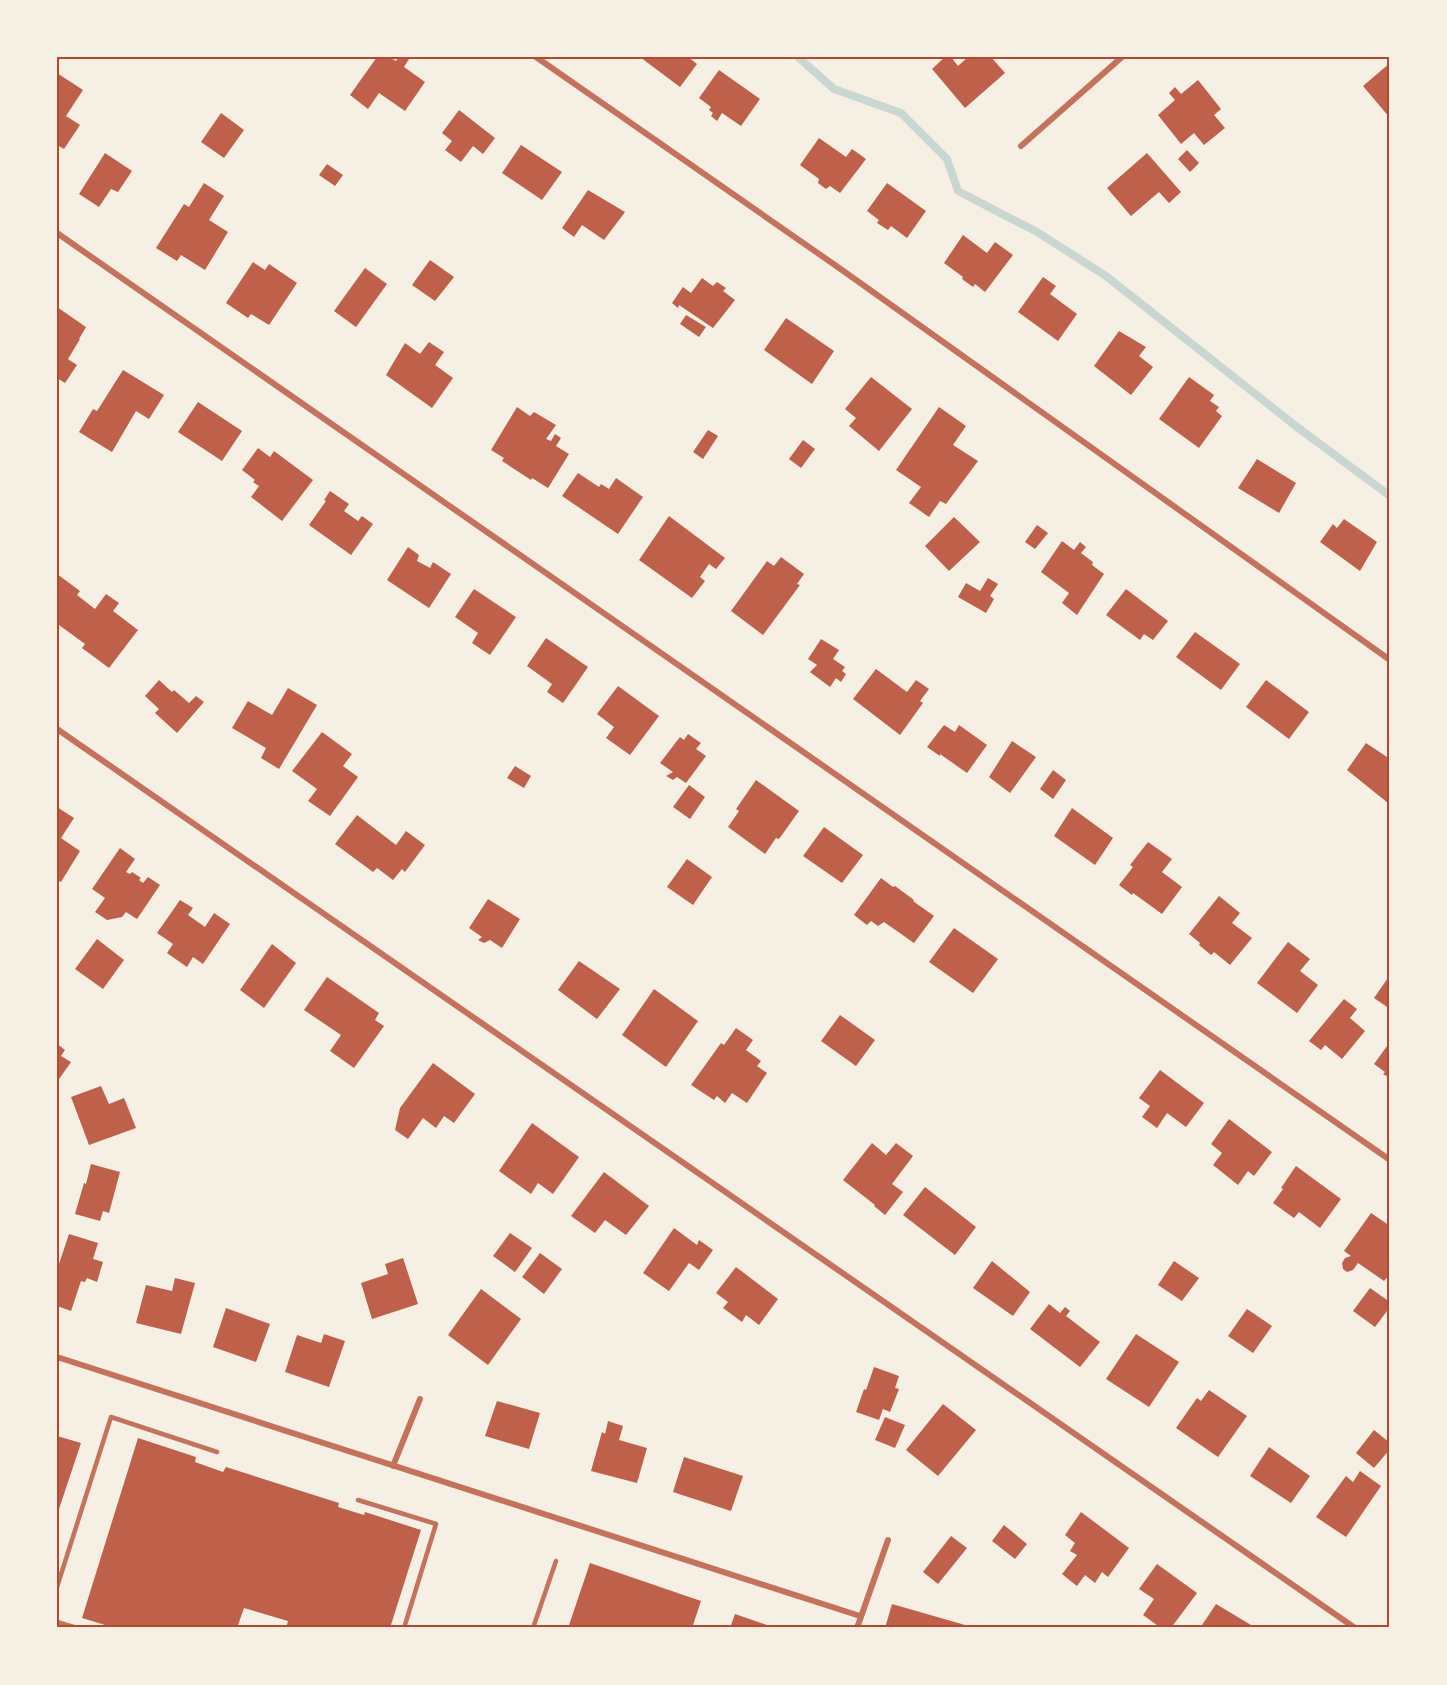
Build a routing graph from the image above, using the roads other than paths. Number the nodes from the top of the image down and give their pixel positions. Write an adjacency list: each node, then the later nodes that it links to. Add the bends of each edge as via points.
1 (536, 57): 5 (street)
2 (1122, 57): 3 (street)
3 (1021, 146)
4 (57, 232): 7 (street)
5 (1390, 660)
6 (57, 729): 22 (street)
7 (1390, 1160)
8 (57, 1357): 11 (street)
9 (420, 1399): 11 (street)
10 (217, 1452): 15 (lane, via 111,1417)
11 (393, 1466): 16 (street)
12 (358, 1500): 19 (lane, via 436,1524)
13 (888, 1540): 16 (street)
14 (556, 1561): 20 (lane)
15 (57, 1587)
16 (860, 1616): 21 (street)
17 (57, 1622): 18 (lane)
18 (76, 1628)
19 (404, 1628)
20 (534, 1628)
21 (857, 1628)
22 (1355, 1628)

